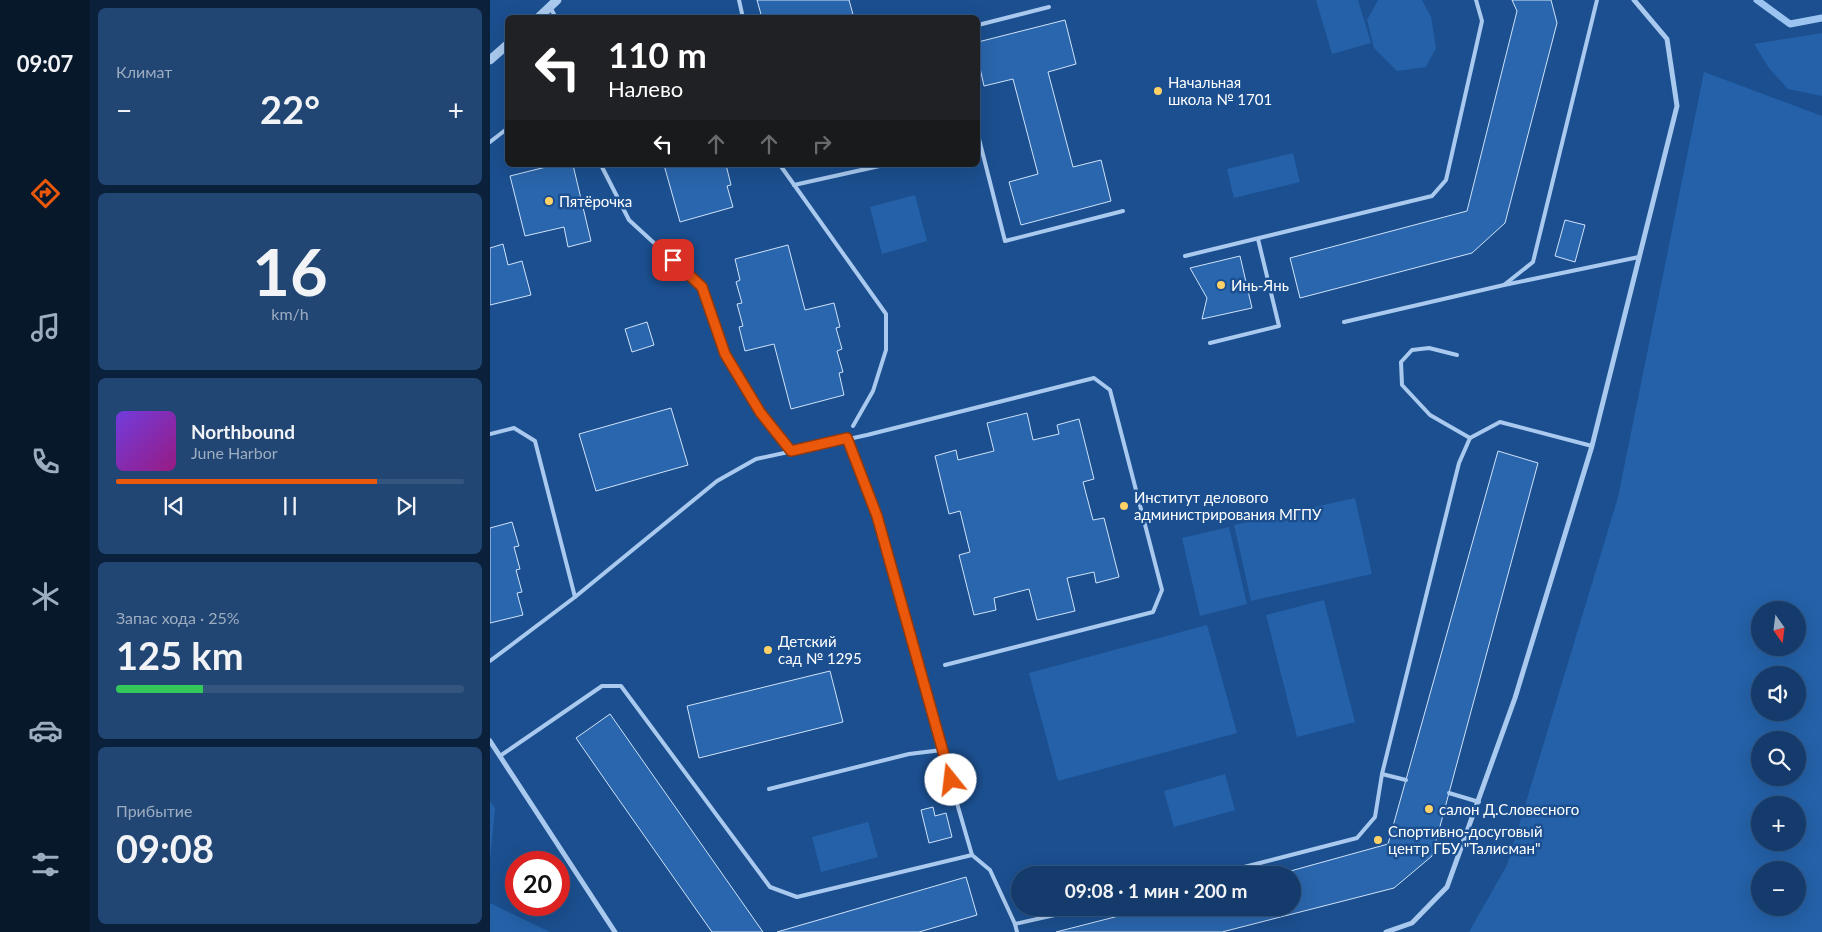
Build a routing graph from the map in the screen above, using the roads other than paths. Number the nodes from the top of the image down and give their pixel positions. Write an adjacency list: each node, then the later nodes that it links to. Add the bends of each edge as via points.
1 (557, 0): 6 (street)
2 (739, 0): 10 (lane)
3 (1476, 0): 22 (lane, via 1482,21 1446,180 1432,196)
4 (1597, 0): 25 (lane, via 1533,262)
5 (1634, 0): 24 (street, via 1667,38 1677,106)
6 (550, 7): 8 (street); 9 (lane)
7 (1049, 7): 11 (lane)
8 (541, 15)
9 (554, 15)
10 (742, 15)
11 (980, 24)
12 (505, 47): 13 (street)
13 (490, 60)
14 (505, 130): 15 (lane)
15 (490, 142)
16 (980, 148): 21 (lane, via 1005,241)
17 (602, 167): 34 (lane, via 629,220 702,287 725,354 760,412)
18 (781, 167): 20 (lane)
19 (875, 167): 20 (lane)
20 (794, 185): 29 (lane, via 886,314 886,350 873,391)
21 (1123, 211)
22 (1258, 239): 23 (lane); 27 (lane, via 1279,326)
23 (1185, 256)
24 (1639, 257): 25 (lane); 33 (street)
25 (1504, 285): 26 (lane)
26 (1344, 322)
27 (1210, 343)
28 (1458, 354): 32 (lane, via 1429,348 1412,350 1401,362 1402,385 1430,415)
29 (853, 426)
30 (490, 434): 35 (lane, via 514,428 535,441)
31 (847, 438): 34 (lane); 37 (lane, via 1094,378 1110,390 1162,590 1153,612); 39 (lane, via 877,516)
32 (1470, 438): 33 (lane, via 1500,422); 41 (lane, via 1459,463)
33 (1592, 446): 45 (street, via 1515,698)
34 (791, 451): 35 (lane, via 756,459 717,481)
35 (575, 597): 36 (lane)
36 (490, 661)
37 (945, 664)
38 (490, 741): 40 (street)
39 (942, 750): 43 (lane, via 910,754); 46 (lane)
40 (500, 756): 46 (lane, via 602,686 621,686 770,888 797,897); 50 (street)
41 (1382, 774): 42 (lane); 47 (lane, via 1375,817 1357,838)
42 (1406, 780)
43 (768, 789)
44 (1449, 793): 45 (lane)
45 (1479, 802): 52 (street, via 1448,887 1412,923)
46 (972, 854): 49 (lane, via 990,870)
47 (1248, 866)
48 (1050, 916): 49 (lane)
49 (1015, 924): 51 (lane)
50 (615, 932)
51 (1017, 932)
52 (1386, 932)

